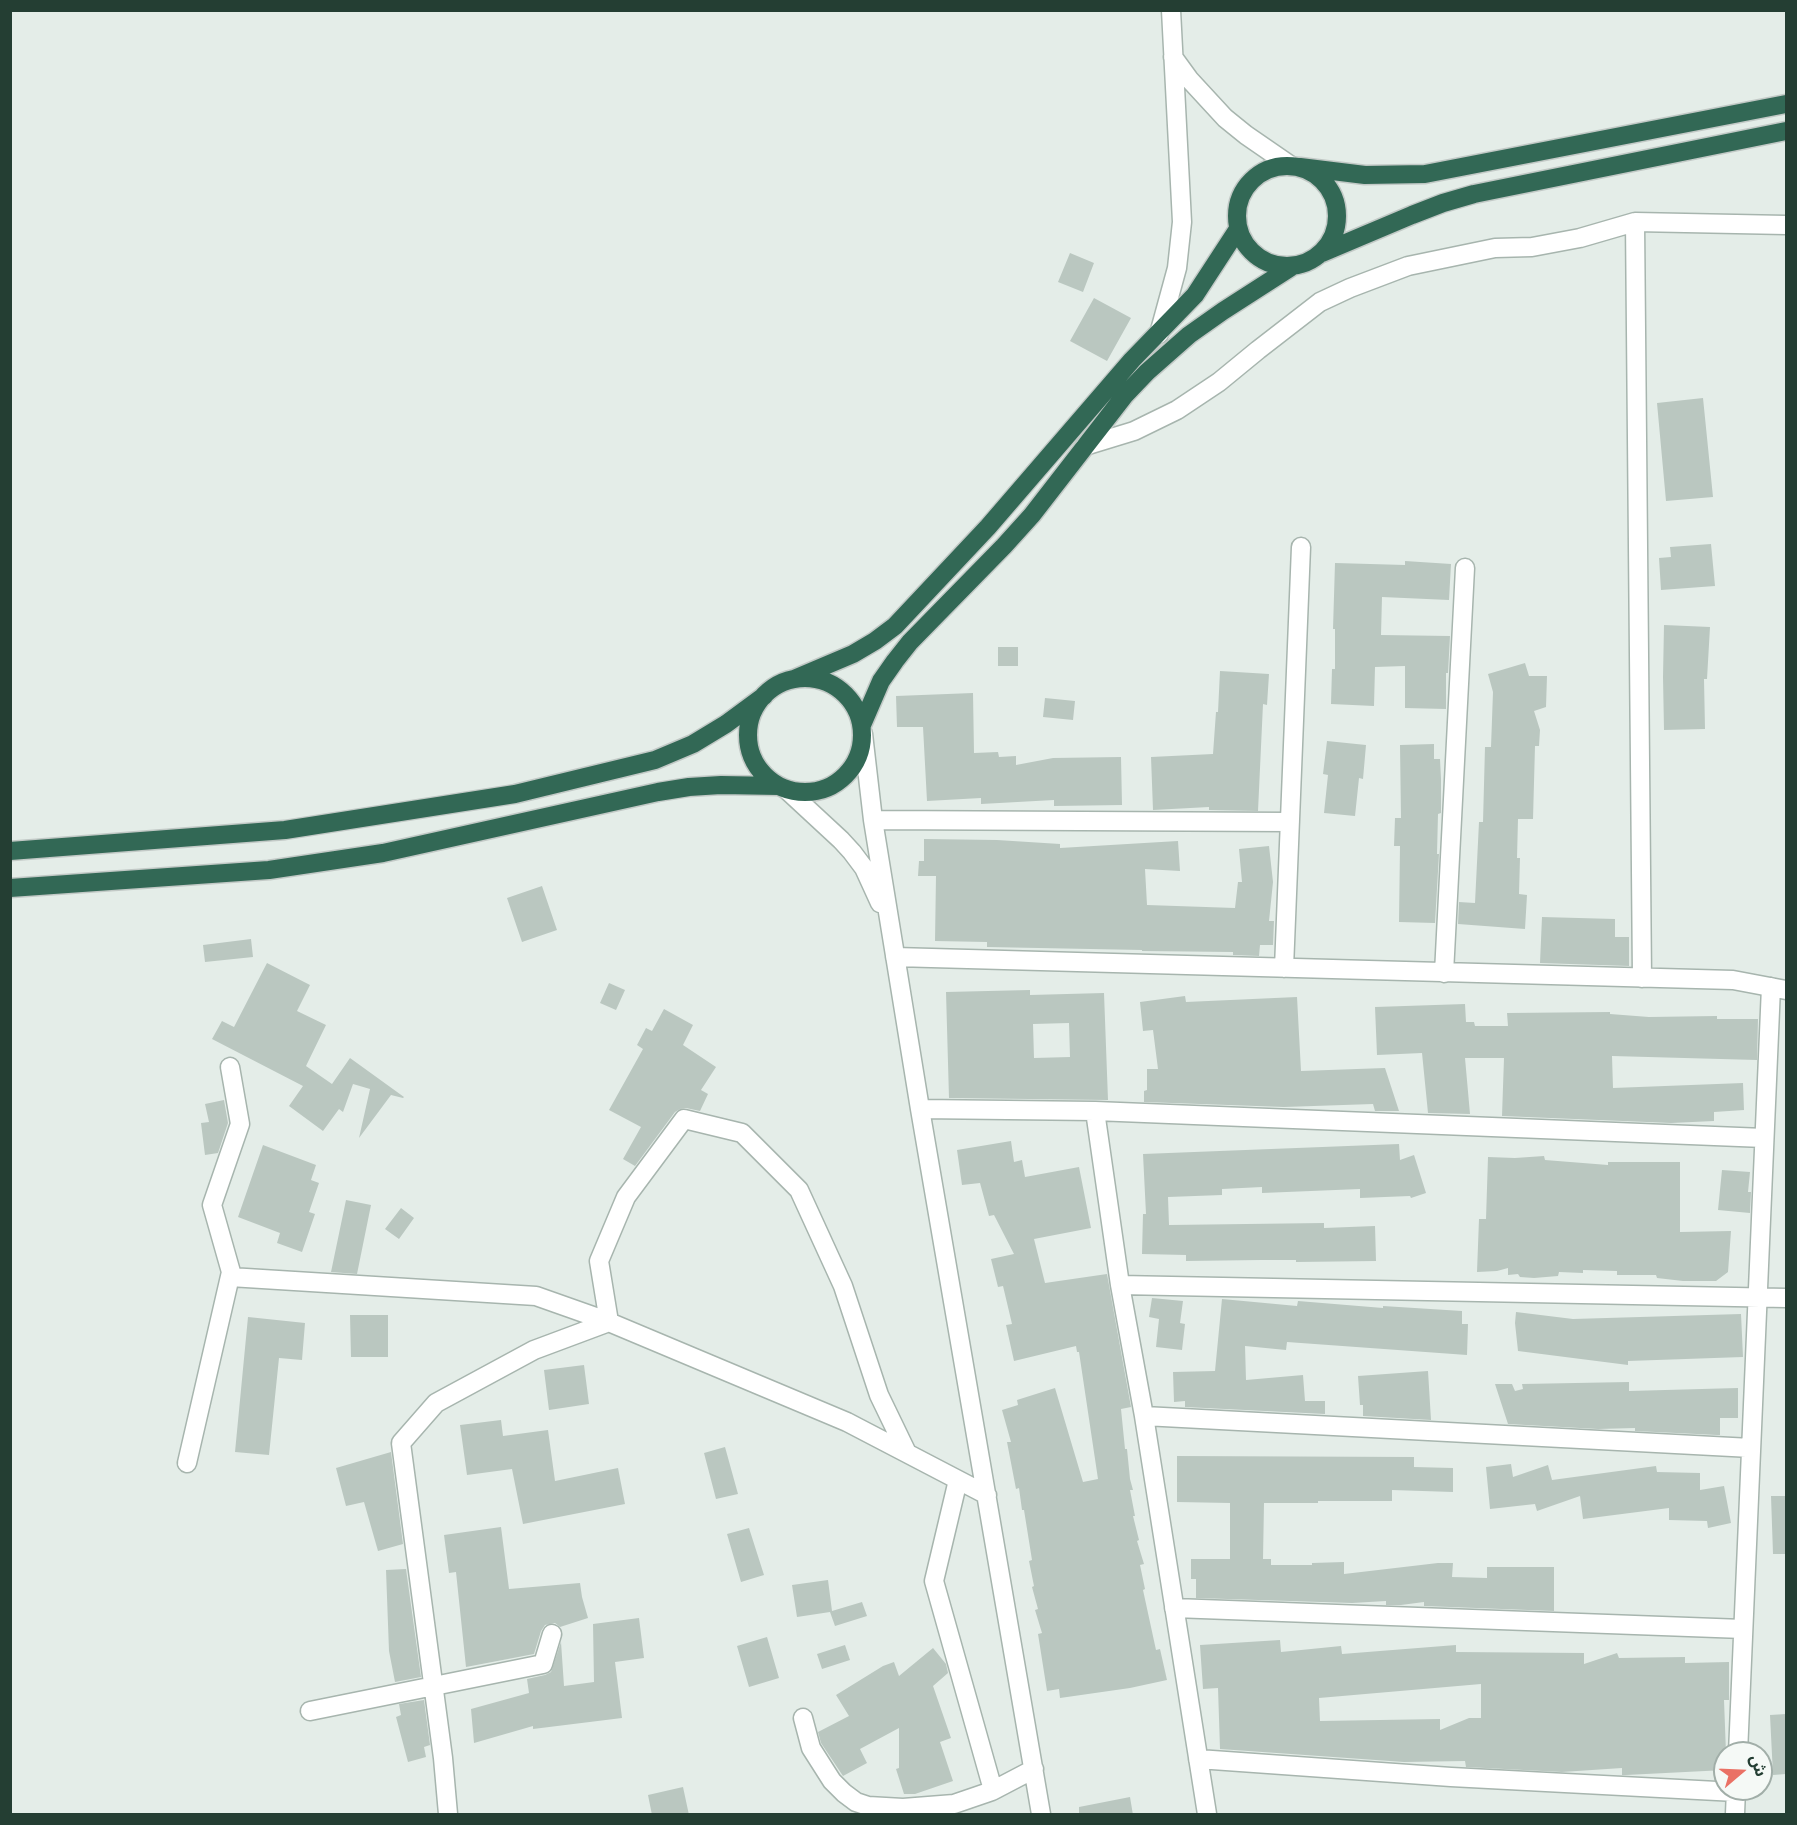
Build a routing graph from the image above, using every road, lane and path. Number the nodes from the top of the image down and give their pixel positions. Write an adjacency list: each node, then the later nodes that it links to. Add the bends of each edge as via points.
1 (1171, 10): 2 (street)
2 (1173, 57): 5 (street, via 1225,118); 11 (street, via 1182,222 1177,268)
3 (1786, 104): 5 (highway, via 1425,174 1365,175)
4 (1786, 131): 9 (highway, via 1474,194 1412,214)
5 (1295, 166): 8 (highway, via 1275,167 1249,183 1240,197); 9 (highway, via 1314,173 1333,196 1336,226)
6 (1635, 222): 7 (street); 12 (street, via 1580,238 1532,247 1495,248 1408,266 1350,288 1320,302 1177,410 1134,431); 27 (street)
7 (1786, 225)
8 (1238, 229): 10 (highway, via 1253,253 1279,266); 11 (highway, via 1196,295)
9 (1322, 253): 10 (highway)
10 (1293, 266): 12 (highway, via 1168,352 1125,395)
11 (1159, 334): 15 (highway, via 895,626 853,654)
12 (1085, 446): 17 (highway, via 1032,515 895,661 878,688)
13 (1301, 547): 20 (street)
14 (1465, 568): 26 (street)
15 (794, 679): 16 (highway); 17 (highway, via 824,681 838,688 857,711)
16 (764, 696): 18 (highway, via 748,727 749,745 765,776); 21 (highway, via 693,744 655,760 515,794 285,830)
17 (862, 730): 18 (highway, via 860,752 839,782 805,793); 19 (street)
18 (783, 788): 22 (highway, via 690,787 383,853 269,870); 23 (street, via 852,852 873,885)
19 (873, 820): 20 (street); 23 (street)
20 (1290, 822): 25 (street)
21 (10, 851)
22 (10, 888)
23 (891, 929): 24 (street)
24 (895, 957): 25 (street); 30 (street)
25 (1284, 968): 26 (street)
26 (1444, 973): 27 (street)
27 (1642, 978): 28 (street, via 1733,980)
28 (1779, 989): 32 (street)
29 (230, 1066): 33 (street, via 240,1124 212,1205)
30 (920, 1109): 31 (street); 43 (street)
31 (1095, 1111): 32 (street); 34 (street)
32 (1764, 1138): 35 (street)
33 (230, 1277): 37 (street, via 536,1296); 41 (street)
34 (1120, 1284): 35 (street); 38 (street)
35 (1759, 1298): 36 (street); 39 (street)
36 (1786, 1298)
37 (609, 1322): 40 (street, via 847,1422); 40 (street, via 599,1261 626,1197 684,1119 742,1133 799,1190 843,1286 879,1395); 47 (street, via 534,1350 436,1403 401,1443)
38 (1144, 1416): 39 (street); 44 (street)
39 (1751, 1448): 45 (street)
40 (907, 1453): 42 (street)
41 (187, 1463)
42 (958, 1480): 43 (street); 53 (street, via 934,1581)
43 (987, 1495): 52 (street)
44 (1174, 1608): 45 (street); 51 (street)
45 (1743, 1629): 50 (street)
46 (552, 1634): 47 (street, via 543,1665)
47 (434, 1686): 48 (street); 55 (street)
48 (310, 1711)
49 (803, 1718): 53 (street, via 811,1748 832,1781 856,1802 903,1808 954,1804)
50 (1738, 1741)
51 (1198, 1759): 54 (street); 57 (street)
52 (1034, 1769): 53 (street); 56 (street)
53 (993, 1790)
54 (1713, 1790)
55 (448, 1815)
56 (1041, 1815)
57 (1207, 1815)

